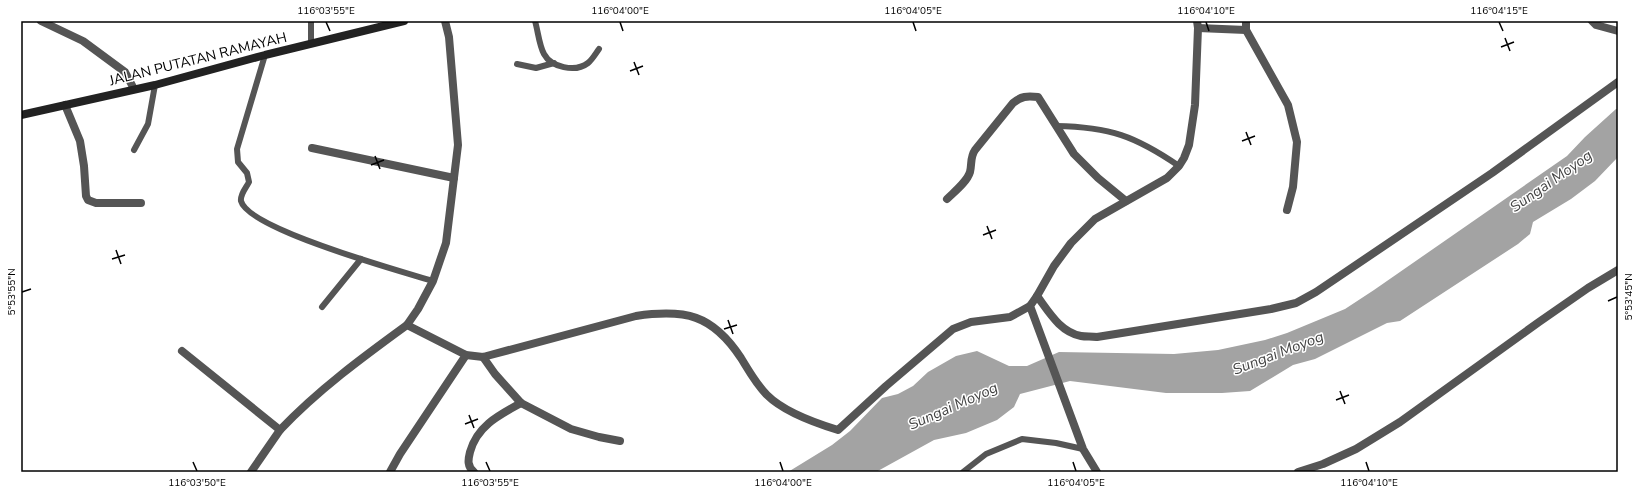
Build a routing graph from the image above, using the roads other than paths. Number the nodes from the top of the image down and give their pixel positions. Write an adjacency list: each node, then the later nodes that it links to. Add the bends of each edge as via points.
1 (41, 21): 18 (street, via 83,41 125,72)
2 (311, 21): 11 (lane)
3 (404, 21): 11 (main road, JALAN PUTATAN RAMAYAH)
4 (445, 21): 25 (street, via 449,37 458,145)
5 (535, 21): 14 (lane, via 543,53)
6 (1246, 21): 9 (street)
7 (1592, 21): 10 (street, via 1596,25)
8 (1198, 25): 9 (street); 24 (street, via 1195,105 1189,145)
9 (1246, 30): 29 (street, via 1288,105 1297,142 1293,187)
10 (1618, 31)
11 (311, 43): 13 (main road, JALAN PUTATAN RAMAYAH)
12 (599, 49): 14 (lane, via 588,63 582,66 572,68)
13 (265, 55): 17 (main road, JALAN PUTATAN RAMAYAH); 30 (lane, via 237,149 238,162 247,173 249,182 241,195 241,201 245,208 272,225 316,244)
14 (554, 63): 15 (lane, via 536,68)
15 (517, 64)
16 (1618, 82): 33 (street, via 1492,173 1296,303 1271,310 1097,337 1081,336 1067,330 1058,323)
17 (155, 85): 18 (main road, JALAN PUTATAN RAMAYAH); 23 (lane, via 148,124)
18 (134, 89): 19 (main road, JALAN PUTATAN RAMAYAH)
19 (65, 105): 20 (main road, JALAN PUTATAN RAMAYAH); 28 (street, via 80,141 88,200 96,203)
20 (21, 115)
21 (1056, 126): 24 (lane, via 1087,127 1122,134); 26 (street, via 1038,97 1026,96 1012,103 975,150 968,177); 27 (street, via 1074,154)
22 (312, 148): 25 (street)
23 (134, 150)
24 (1179, 166): 27 (street, via 1167,178)
25 (454, 178): 32 (street, via 446,243)
26 (947, 199)
27 (1126, 201): 33 (street, via 1095,219 1071,243)
28 (141, 203)
29 (1287, 210)
30 (361, 259): 32 (lane); 35 (lane)
31 (1618, 270): 51 (street, via 1538,322 1400,422 1356,449)
32 (434, 281): 36 (street)
33 (1037, 296): 34 (street)
34 (1030, 306): 39 (street, via 1010,317 971,322 953,329 838,430 803,418 768,397 758,386 732,344 701,319 682,313 661,312 636,316); 43 (street)
35 (322, 308)
36 (407, 325): 38 (street); 41 (street, via 328,386)
37 (182, 351): 41 (street)
38 (466, 355): 39 (street); 46 (street)
39 (483, 357): 40 (street)
40 (521, 403): 42 (street, via 571,429); 47 (street, via 488,423 478,433 468,457 468,463)
41 (280, 430): 45 (street)
42 (620, 441)
43 (1083, 449): 44 (lane, via 1022,439 986,454); 50 (street)
44 (970, 467): 48 (lane); 49 (lane)
45 (251, 472)
46 (390, 472)
47 (474, 472)
48 (963, 472)
49 (974, 472)
50 (1097, 472)
51 (1298, 472)

